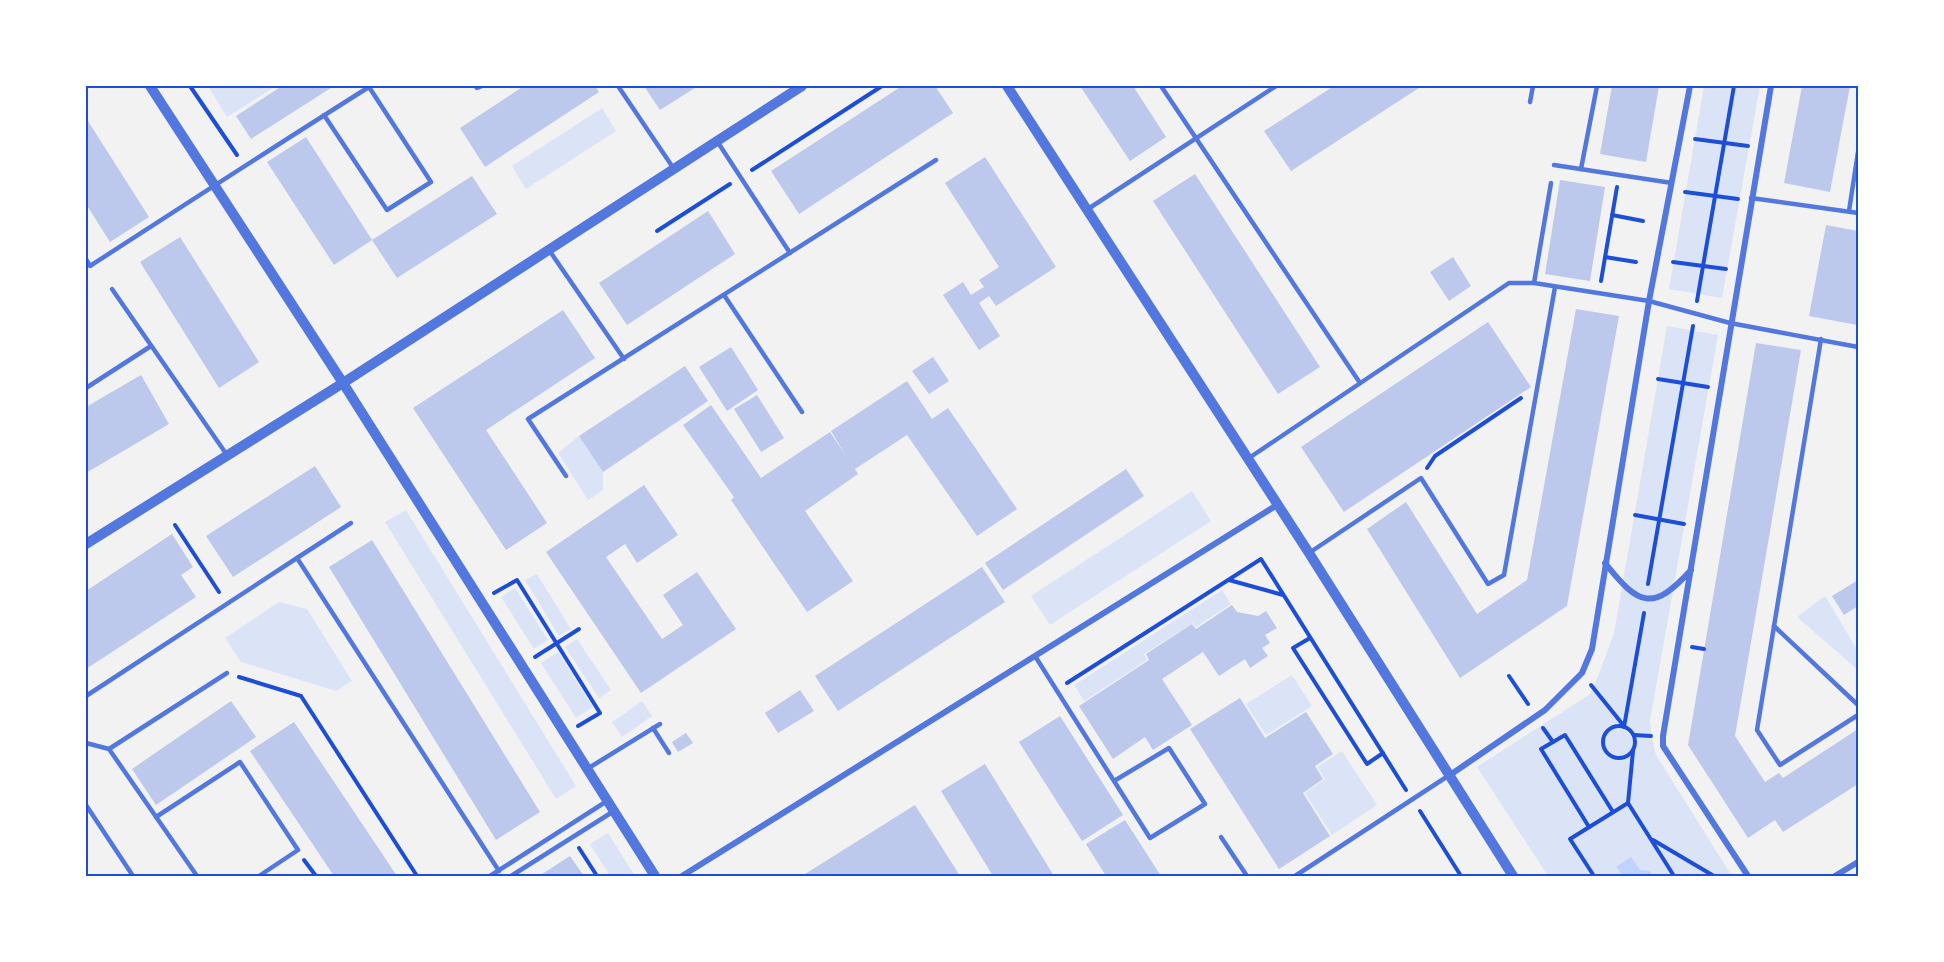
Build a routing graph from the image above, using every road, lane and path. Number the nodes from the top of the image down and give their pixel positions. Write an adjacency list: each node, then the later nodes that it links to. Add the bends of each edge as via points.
1 (150, 86): 33 (street)
2 (190, 86): 26 (path)
3 (475, 86): 4 (lane)
4 (482, 86)
5 (618, 86): 27 (lane)
6 (802, 86): 20 (street)
7 (882, 86): 30 (path)
8 (1007, 86): 38 (street)
9 (1161, 86): 18 (lane)
10 (1276, 86): 18 (lane)
11 (1533, 86): 16 (lane)
12 (1597, 86): 28 (lane)
13 (1690, 86): 32 (street)
14 (1734, 86): 21 (path)
15 (1771, 86): 36 (street)
16 (1530, 102)
17 (324, 115): 17 (lane, via 369,87 431,182 387,210); 26 (lane)
18 (1196, 139): 38 (lane); 66 (lane)
19 (1695, 139): 21 (path)
20 (717, 141): 27 (street); 30 (lane)
21 (1724, 142): 22 (path); 35 (path)
22 (1748, 146)
23 (1858, 152): 39 (lane)
24 (936, 160): 45 (lane)
25 (1554, 165): 28 (lane)
26 (244, 166): 33 (lane)
27 (674, 169): 44 (street)
28 (1581, 169): 29 (lane)
29 (1619, 175): 32 (lane); 41 (path)
30 (741, 177): 43 (path); 45 (lane)
31 (1551, 183): 52 (lane)
32 (1672, 183): 57 (street)
33 (213, 185): 47 (lane, via 90,266); 65 (street)
34 (1685, 192): 35 (path)
35 (1715, 196): 37 (path); 50 (path)
36 (1751, 198): 39 (lane); 59 (street)
37 (1738, 199)
38 (1086, 211): 73 (street)
39 (1849, 212): 40 (lane)
40 (1858, 213)
41 (1612, 216): 42 (path); 46 (path)
42 (1643, 221)
43 (657, 231)
44 (549, 250): 63 (lane); 65 (street)
45 (790, 253): 56 (lane)
46 (1605, 257): 48 (path); 55 (path)
47 (86, 259)
48 (1636, 262)
49 (1673, 262): 50 (path)
50 (1703, 266): 51 (path); 58 (path)
51 (1726, 269)
52 (1534, 283): 53 (lane); 66 (lane, via 1509,283)
53 (1555, 287): 55 (lane); 68 (lane)
54 (112, 289): 61 (lane)
55 (1598, 293): 57 (lane)
56 (724, 295): 63 (lane); 71 (lane)
57 (1649, 301): 58 (lane); 85 (street)
58 (1695, 314): 59 (lane); 67 (path)
59 (1731, 323): 60 (lane); 86 (street)
60 (1821, 339): 62 (lane); 92 (lane)
61 (151, 346): 70 (lane); 72 (lane)
62 (1858, 347)
63 (624, 359): 74 (lane, via 528,419)
64 (1658, 379): 67 (path)
65 (343, 383): 72 (street); 90 (street)
66 (1360, 383): 73 (lane)
67 (1683, 383): 69 (path); 78 (path)
68 (1537, 387): 75 (path, via 1436,456); 75 (lane, via 1504,575 1488,584)
69 (1709, 387)
70 (86, 388)
71 (802, 412)
72 (227, 455): 82 (street)
73 (1247, 459): 76 (street)
74 (566, 476)
75 (1421, 478): 83 (lane)
76 (1277, 505): 83 (street); 96 (street)
77 (1635, 515): 78 (path)
78 (1659, 520): 80 (path); 89 (path)
79 (351, 523): 84 (lane)
80 (1685, 524)
81 (175, 525): 91 (path)
82 (86, 544)
83 (1309, 553): 114 (street)
84 (297, 558): 91 (lane); 128 (lane)
85 (1605, 563): 89 (street, via 1631,593); 99 (street, via 1592,649)
86 (1692, 570): 89 (street, via 1663,596); 145 (street, via 1663,746)
87 (1228, 580): 88 (path); 88 (path, via 1261,559); 100 (path)
88 (1283, 595): 94 (path)
89 (1646, 599): 105 (path)
90 (481, 601): 95 (path, via 516,580); 97 (street)
91 (227, 603): 101 (lane)
92 (1774, 626): 102 (lane); 103 (lane, via 1757,730 1780,765)
93 (579, 629): 95 (path)
94 (1311, 638): 112 (path); 112 (path, via 1293,648 1367,764)
95 (556, 643): 97 (path); 107 (path, via 600,713)
96 (1035, 656): 100 (lane); 137 (street)
97 (521, 665): 107 (street)
98 (227, 673): 109 (lane); 132 (path, via 301,696)
99 (1582, 673): 105 (path); 114 (street, via 1545,710)
100 (1056, 689): 115 (lane)
101 (86, 696)
102 (1858, 705)
103 (1858, 715)
104 (660, 724): 106 (lane)
105 (1624, 727): 110 (path, via 1634,735); 110 (path, via 1606,731 1603,747 1609,755 1619,758)
106 (652, 728): 111 (lane); 113 (lane)
107 (565, 734): 113 (street)
108 (86, 742): 109 (lane)
109 (109, 749): 122 (lane)
110 (1633, 751): 118 (path)
111 (669, 753)
112 (1383, 753): 116 (path)
113 (587, 769): 117 (street)
114 (1450, 775): 116 (lane); 141 (street)
115 (1114, 782): 115 (lane, via 1169,748 1205,804 1150,838)
116 (1412, 799): 139 (lane); 140 (path)
117 (607, 801): 120 (street); 128 (lane)
118 (1628, 803): 121 (path); 126 (path)
119 (86, 805): 129 (lane)
120 (614, 811): 124 (lane); 136 (street)
121 (1613, 812): 123 (path); 123 (path, via 1565,735 1541,750)
122 (156, 817): 130 (lane); 131 (lane, via 240,762 298,850)
123 (1589, 827): 142 (path, via 1570,839)
124 (573, 837): 134 (lane); 135 (path)
125 (1221, 837): 138 (lane)
126 (1650, 838): 143 (path); 144 (path)
127 (1858, 862): 146 (street)
128 (499, 871): 133 (lane)
129 (133, 876)
130 (197, 876)
131 (259, 876)
132 (417, 876)
133 (490, 876)
134 (511, 876)
135 (597, 876)
136 (655, 876)
137 (682, 876)
138 (1247, 876)
139 (1294, 876)
140 (1461, 876)
141 (1513, 876)
142 (1591, 876)
143 (1674, 876)
144 (1714, 876)
145 (1748, 876)
146 (1835, 876)

